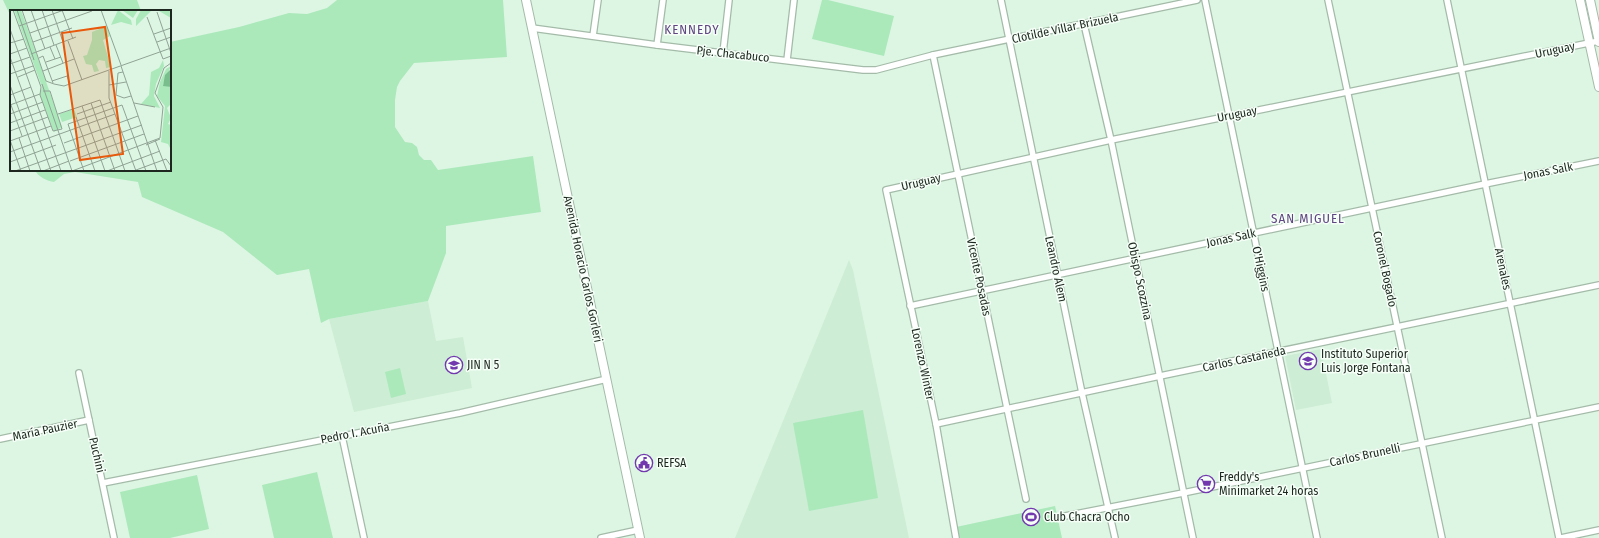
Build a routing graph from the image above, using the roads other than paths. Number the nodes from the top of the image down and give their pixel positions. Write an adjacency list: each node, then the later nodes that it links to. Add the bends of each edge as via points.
1 (526, 0): 14 (main road, Avenida Horacio Carlos Gorleri)
2 (598, 0): 15 (street)
3 (663, 0): 19 (street)
4 (729, 0): 20 (street)
5 (794, 0): 22 (street)
6 (1001, 0): 16 (street, Leandro Alem)
7 (1198, 0): 13 (street, Clotilde Villar Brizuela)
8 (1204, 0): 26 (street, O'Higgins)
9 (1328, 0): 25 (street, Coronel Bogado)
10 (1446, 0): 23 (street, Arenales)
11 (1580, 0): 18 (main road)
12 (1590, 0): 17 (main road)
13 (1084, 24): 16 (street, Clotilde Villar Brizuela); 27 (street, Obispo Scozzina)
14 (532, 28): 15 (street, Pje. Chacabuco); 45 (main road, Avenida Horacio Carlos Gorleri)
15 (594, 36): 19 (street, Pje. Chacabuco)
16 (1009, 40): 21 (street, Clotilde Villar Brizuela); 28 (street, Leandro Alem)
17 (1599, 41): 18 (street, Uruguay)
18 (1589, 43): 23 (street, Uruguay); 24 (main road)
19 (657, 45): 20 (street, Pje. Chacabuco)
20 (724, 53): 22 (street, Pje. Chacabuco)
21 (933, 56): 22 (street, Pje. Chacabuco, via 876,70); 30 (street, Vicente Posadas)
22 (788, 60)
23 (1461, 69): 25 (street, Uruguay); 31 (street, Arenales)
24 (1599, 87)
25 (1348, 92): 26 (street, Uruguay); 33 (street, Coronel Bogado)
26 (1229, 116): 27 (street, Uruguay); 34 (street, O'Higgins)
27 (1111, 140): 28 (street, Uruguay); 35 (street, Obispo Scozzina)
28 (1033, 157): 30 (street, Uruguay); 36 (street, Leandro Alem)
29 (1599, 161): 31 (street, Jonas Salk)
30 (958, 174): 32 (street, Uruguay); 38 (street, Vicente Posadas)
31 (1485, 184): 33 (street, Jonas Salk); 39 (street, Arenales)
32 (886, 190): 40 (street, Lorenzo Winter)
33 (1372, 208): 34 (street, Jonas Salk); 41 (street, Coronel Bogado)
34 (1253, 233): 35 (street, Jonas Salk); 42 (street, O'Higgins)
35 (1135, 258): 36 (street, Jonas Salk); 44 (street, Obispo Scozzina)
36 (1058, 275): 38 (street, Jonas Salk); 46 (street, Leandro Alem)
37 (1599, 285): 39 (street, Carlos Castañeda)
38 (982, 291): 40 (street, Jonas Salk); 48 (street, Vicente Posadas)
39 (1510, 304): 41 (street, Carlos Castañeda); 50 (street, Arenales)
40 (910, 306): 51 (street, Lorenzo Winter)
41 (1397, 327): 42 (street, Carlos Castañeda); 54 (street, Coronel Bogado)
42 (1278, 351): 44 (street, Carlos Castañeda); 55 (street, O'Higgins)
43 (79, 373): 49 (street, Puchini)
44 (1160, 376): 46 (street, Carlos Castañeda); 57 (street, Obispo Scozzina)
45 (606, 379): 52 (street, Pedro I. Acuña, via 460,413); 62 (main road, Avenida Horacio Carlos Gorleri)
46 (1082, 392): 48 (street, Carlos Castañeda); 59 (street, Leandro Alem)
47 (1599, 407): 50 (street, Carlos Brunelli)
48 (1007, 409): 51 (street, Carlos Castañeda); 58 (street, Vicente Posadas)
49 (89, 420): 53 (street, María Pauzier); 56 (street, Puchini)
50 (1534, 420): 54 (street, Carlos Brunelli); 71 (street, Arenales)
51 (936, 424): 66 (street, Lorenzo Winter)
52 (342, 436): 56 (street, Pedro I. Acuña); 64 (street)
53 (0, 439)
54 (1422, 443): 55 (street, Carlos Brunelli); 70 (street, Coronel Bogado)
55 (1302, 468): 57 (street, Carlos Brunelli); 69 (street, O'Higgins)
56 (103, 483): 63 (street, Puchini)
57 (1183, 493): 59 (street, Carlos Brunelli); 68 (street, Obispo Scozzina)
58 (1026, 499)
59 (1108, 508): 60 (street, Carlos Brunelli); 67 (street, Leandro Alem)
60 (1060, 517)
61 (1599, 530): 71 (street)
62 (639, 534): 65 (street)
63 (113, 538)
64 (364, 538)
65 (601, 538)
66 (956, 538)
67 (1114, 538)
68 (1193, 538)
69 (1317, 538)
70 (1442, 538)
71 (1560, 538)

